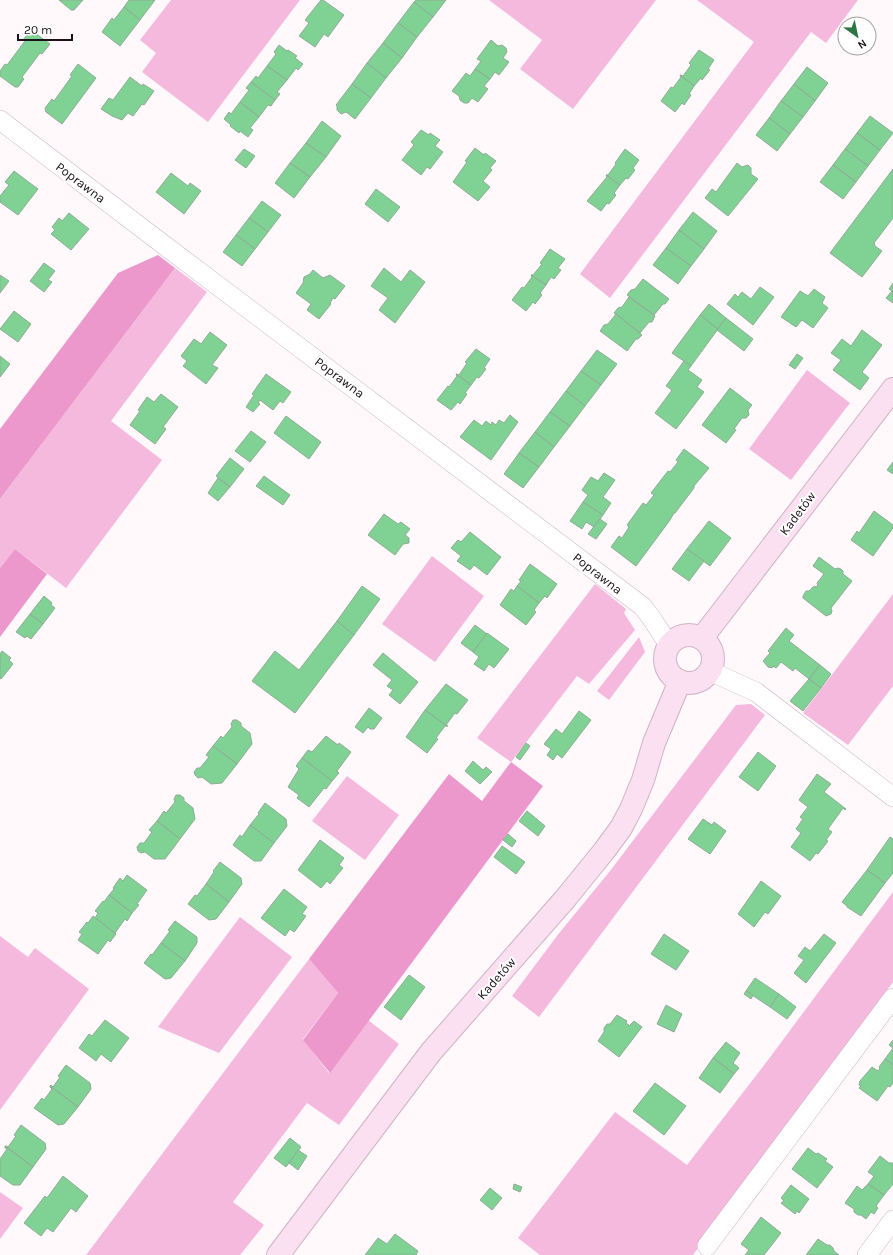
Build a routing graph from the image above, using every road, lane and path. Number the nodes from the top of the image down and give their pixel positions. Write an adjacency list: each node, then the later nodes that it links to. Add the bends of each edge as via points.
1 (0, 120): 4 (street, Poprawna, via 642,606)
2 (893, 388): 3 (street, Kadetów)
3 (702, 638): 4 (street, via 684,635); 5 (street, via 712,649 714,657)
4 (669, 645): 6 (street, via 666,666 673,677)
5 (710, 671): 6 (street, via 700,681); 7 (street, via 756,692)
6 (680, 681): 11 (street, Kadetów, via 654,743 643,780 621,828 565,899 431,1052)
7 (893, 797)
8 (893, 998): 10 (street)
9 (893, 1220): 12 (street)
10 (707, 1246)
11 (278, 1255)
12 (867, 1255)

